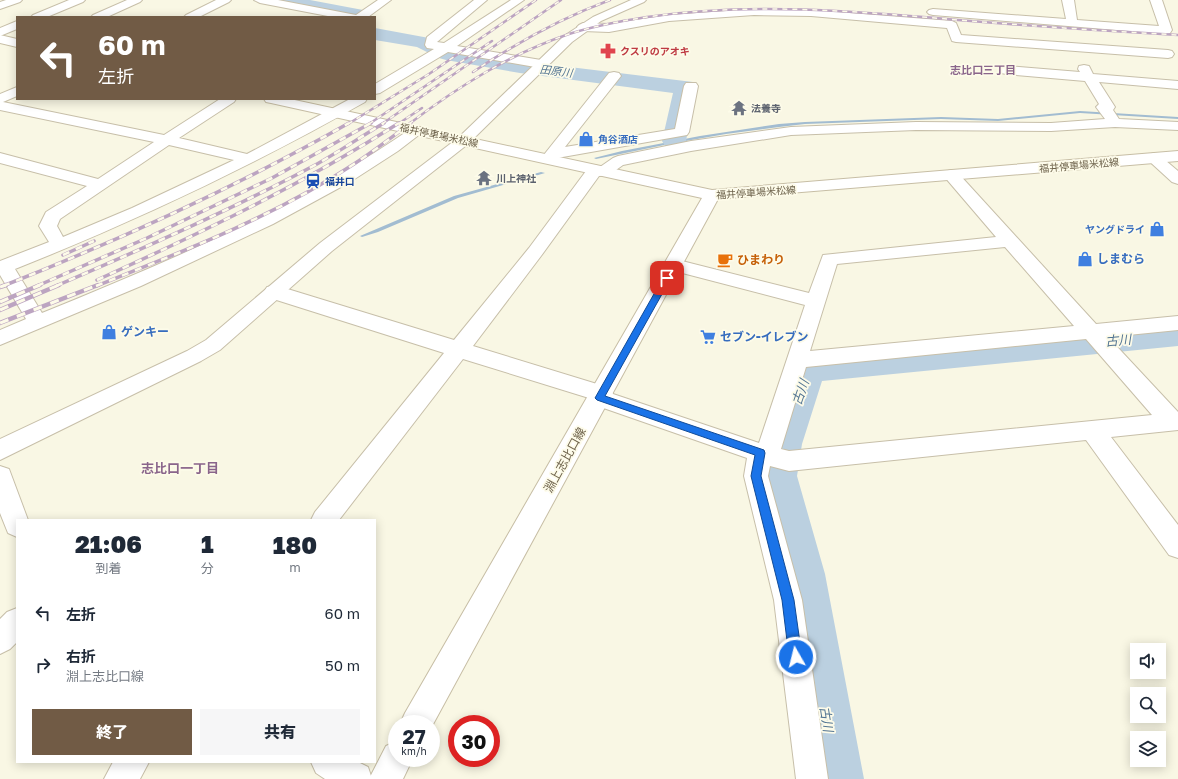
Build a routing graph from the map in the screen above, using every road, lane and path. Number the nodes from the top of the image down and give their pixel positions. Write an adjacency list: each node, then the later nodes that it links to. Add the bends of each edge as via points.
1 (16, 0): 14 (street)
2 (79, 0): 18 (street)
3 (136, 0): 19 (street)
4 (225, 0): 20 (street)
5 (260, 0): 16 (street)
6 (385, 0): 23 (street)
7 (481, 0): 32 (street, via 431,40 431,44)
8 (518, 0): 32 (street)
9 (640, 0): 26 (street)
10 (1068, 0): 24 (street)
11 (1156, 0): 24 (street, via 1166,30)
12 (761, 1): 13 (street); 15 (street)
13 (732, 2)
14 (0, 6)
15 (867, 6)
16 (296, 7): 21 (street); 22 (street)
17 (922, 11): 24 (street, via 977,11)
18 (39, 16)
19 (99, 16)
20 (192, 16)
21 (280, 16)
22 (346, 16)
23 (361, 16)
24 (1072, 22)
25 (16, 25): 27 (street)
26 (583, 27): 31 (street, via 609,28 669,18 727,13 811,13 952,24 956,38); 34 (street)
27 (0, 32)
28 (1061, 33): 31 (street)
29 (0, 40): 30 (street)
30 (16, 43)
31 (1070, 47): 33 (street); 37 (street)
32 (445, 48): 34 (street); 40 (street)
33 (1168, 54)
34 (541, 64): 53 (street)
35 (1006, 70): 37 (street)
36 (614, 76): 55 (street)
37 (1090, 78): 38 (street); 48 (street, via 1108,107 1103,107)
38 (1178, 85)
39 (691, 86): 52 (street, via 682,132)
40 (376, 89)
41 (16, 91): 42 (street)
42 (0, 99)
43 (227, 100): 51 (street)
44 (276, 100): 47 (street, 福井停車場米松線)
45 (358, 100): 47 (street)
46 (0, 106): 51 (street)
47 (335, 113): 50 (street, 福井停車場米松線); 57 (street)
48 (1115, 123): 49 (street); 52 (street, via 1050,127 916,126 791,131)
49 (1178, 126)
50 (417, 131): 53 (street, 福井停車場米松線); 70 (street, via 346,178 255,227 155,273)
51 (166, 140): 57 (street); 62 (street)
52 (685, 140): 55 (street); 59 (street, via 618,161)
53 (463, 141): 55 (street, 福井停車場米松線); 68 (street, via 326,247)
54 (1178, 156): 56 (street, 福井停車場米松線)
55 (550, 157): 59 (street, 福井停車場米松線)
56 (1154, 158): 60 (street, 福井停車場米松線); 61 (street)
57 (250, 160): 65 (street)
58 (3, 166): 62 (street, via 22,163)
59 (599, 171): 63 (street, 福井停車場米松線); 74 (street)
60 (951, 175): 63 (street, 福井停車場米松線); 64 (street)
61 (1178, 180)
62 (100, 184): 65 (street, via 52,216 48,226)
63 (712, 195): 67 (street, 淵上志比口線)
64 (1010, 241): 69 (street, via 829,260); 72 (street)
65 (59, 244): 66 (street)
66 (4, 265): 70 (street)
67 (674, 265): 69 (street); 76 (street, 淵上志比口線)
68 (274, 292): 74 (street); 79 (street, via 206,349)
69 (816, 301): 75 (street)
70 (38, 322): 73 (street)
71 (1178, 323): 72 (street)
72 (1091, 331): 75 (street); 77 (street)
73 (0, 338)
74 (458, 350): 76 (street); 82 (street)
75 (798, 360): 80 (street)
76 (601, 396): 80 (street); 87 (street, 淵上志比口線)
77 (1175, 421): 78 (street)
78 (1091, 429): 80 (street, via 789,461); 84 (street)
79 (0, 450)
80 (764, 454): 94 (street, via 756,476 788,600)
81 (0, 476): 83 (street)
82 (325, 519)
83 (16, 522)
84 (1178, 546)
85 (16, 623): 86 (street)
86 (0, 638)
87 (421, 715)
88 (132, 763): 91 (street)
89 (329, 763): 92 (street)
90 (392, 767): 93 (street)
91 (120, 779)
92 (356, 779)
93 (385, 779)
94 (812, 779)

